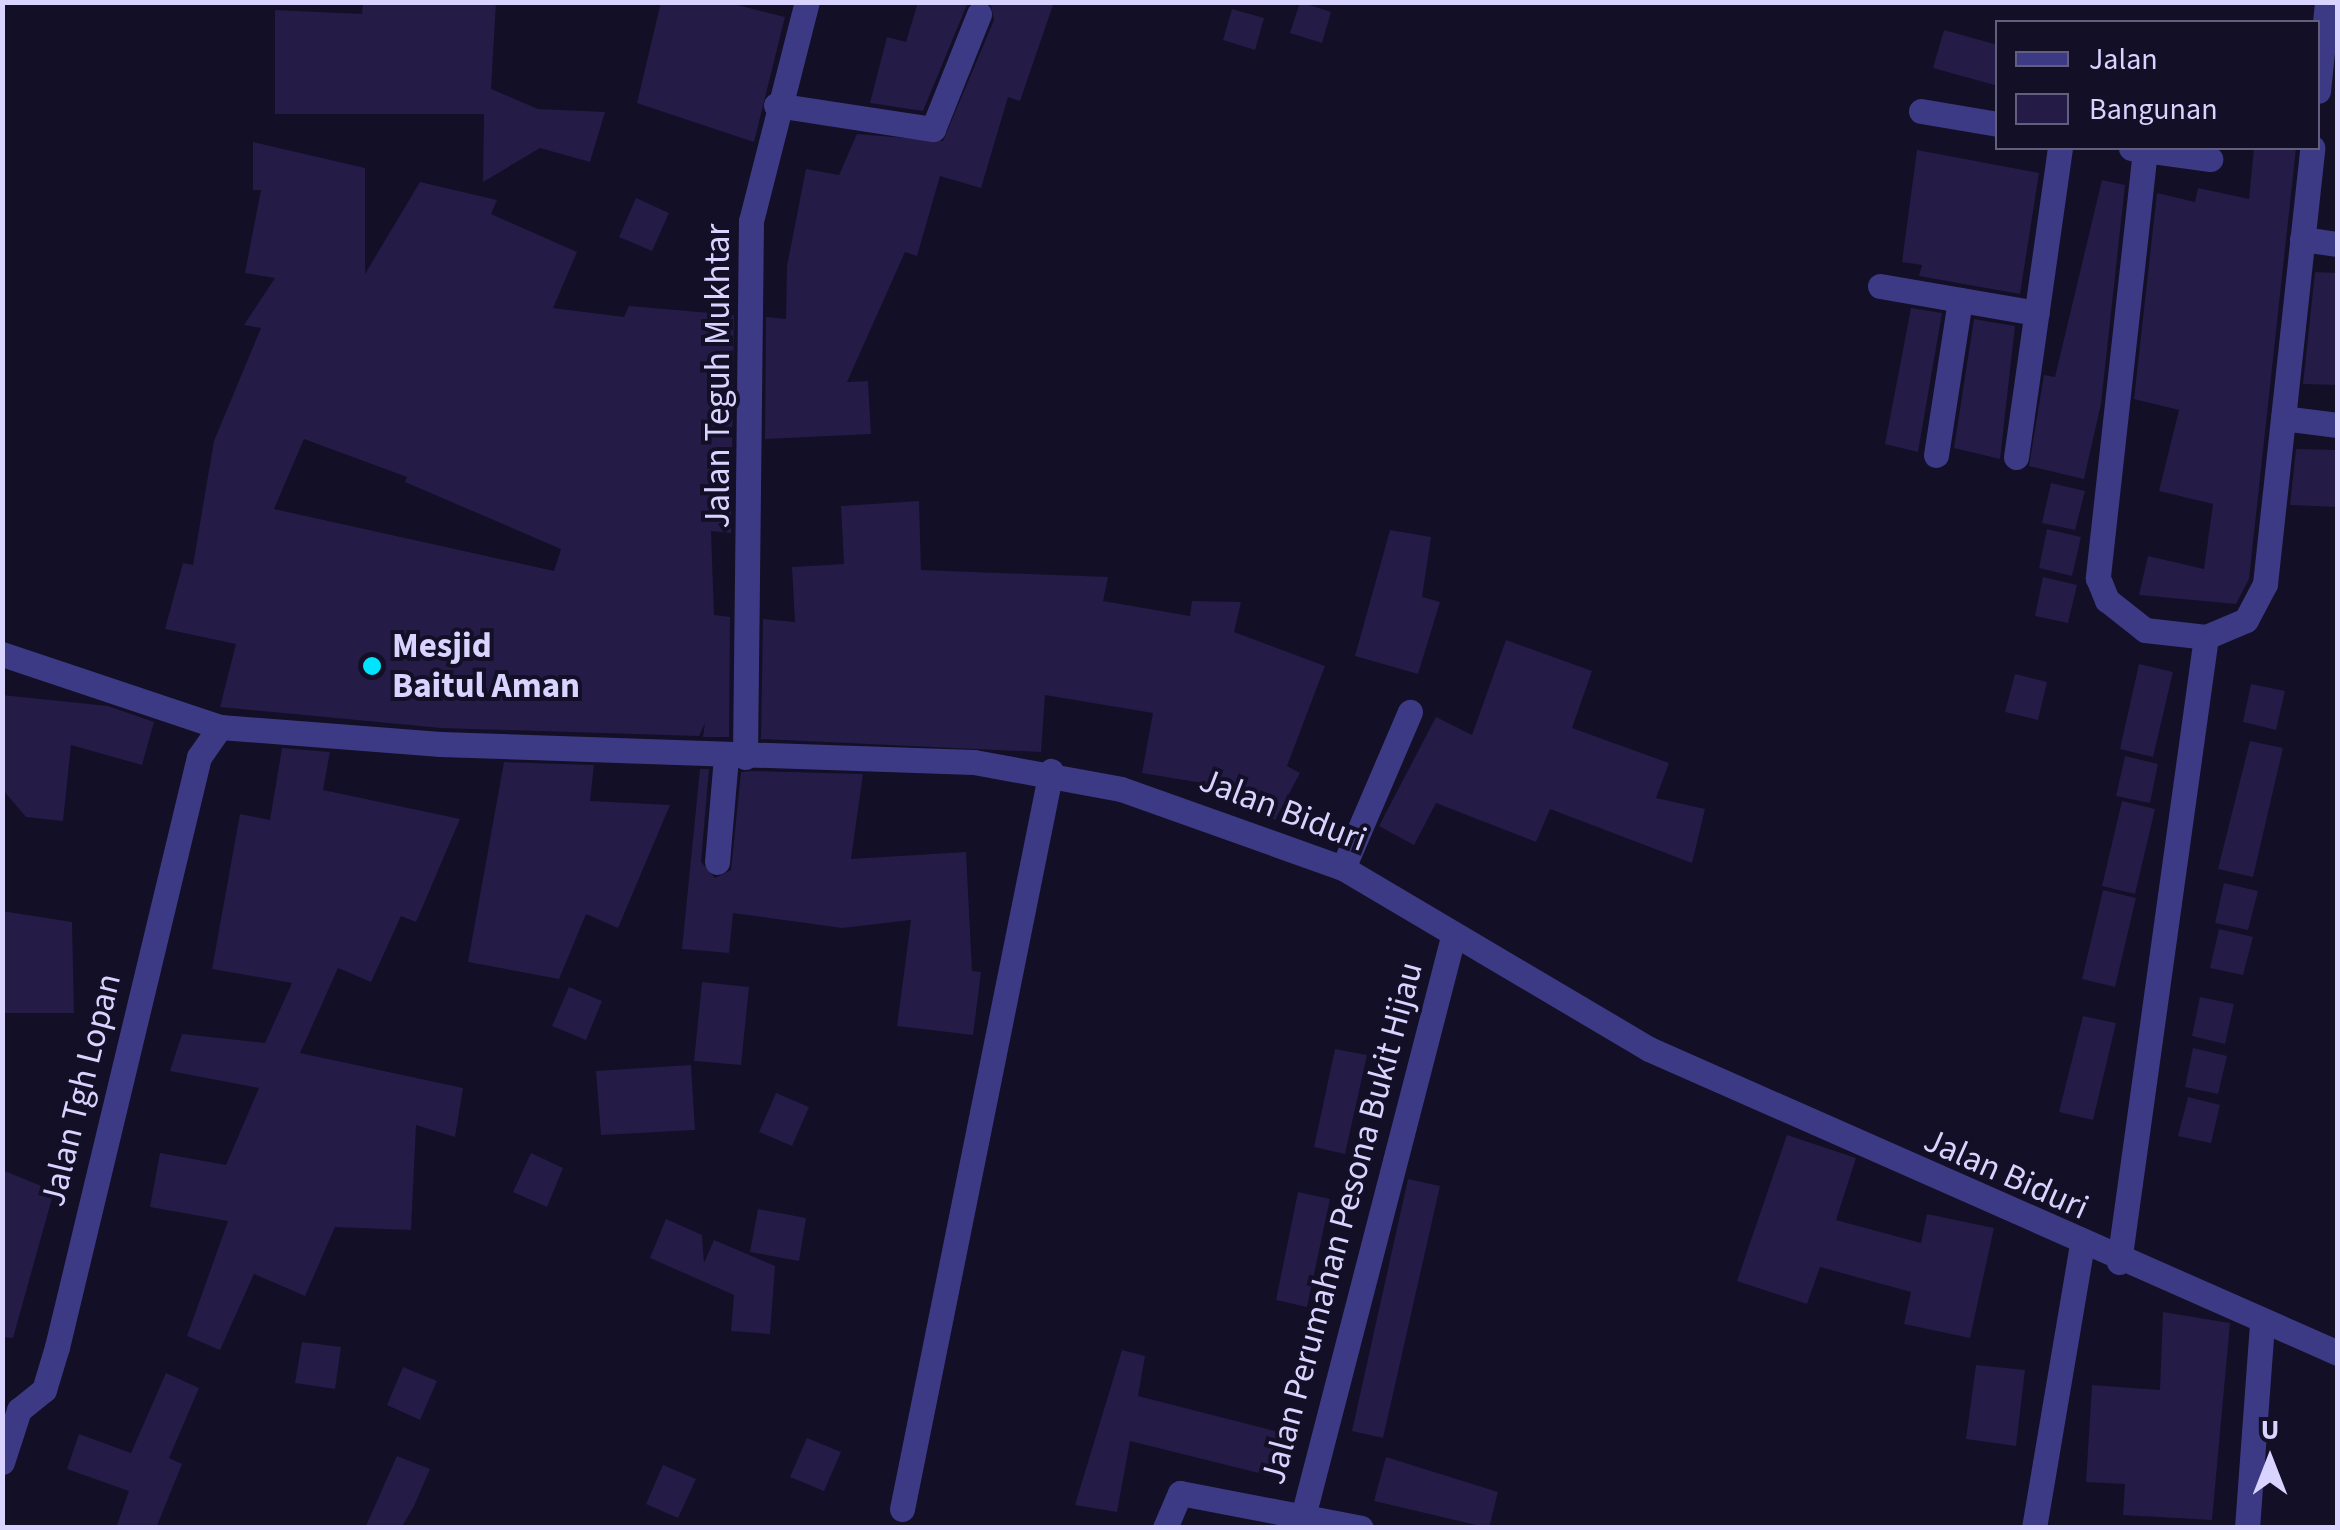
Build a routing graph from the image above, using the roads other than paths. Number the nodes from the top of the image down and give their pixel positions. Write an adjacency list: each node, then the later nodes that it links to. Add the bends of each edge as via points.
1 (807, 2): 5 (street, Jalan Teguh Mukhtar)
2 (2327, 2): 4 (street)
3 (980, 14): 5 (street, via 933,129)
4 (2320, 72)
5 (776, 105): 26 (street, Jalan Teguh Mukhtar, via 751,221)
6 (1921, 111): 7 (street)
7 (1995, 123)
8 (2060, 150): 17 (street)
9 (2138, 150): 22 (street, via 2098,578 2107,600 2135,624)
10 (2145, 150): 12 (street)
11 (2312, 150): 13 (street)
12 (2210, 160)
13 (2302, 239): 14 (street); 18 (street)
14 (2338, 244)
15 (1880, 286): 16 (street)
16 (1960, 300): 17 (street); 20 (street)
17 (2037, 313): 21 (street)
18 (2283, 418): 19 (street); 22 (street, via 2265,584 2246,620)
19 (2338, 425)
20 (1936, 455)
21 (2016, 457)
22 (2206, 637): 32 (street)
23 (2, 654): 25 (street, Jalan Biduri)
24 (1410, 712): 29 (street)
25 (220, 727): 26 (street, Jalan Biduri); 35 (street, Jalan Tgh Lopan, via 199,757 44,1390)
26 (735, 756): 27 (street, Jalan Biduri); 28 (street, Jalan Teguh Mukhtar)
27 (1051, 771): 29 (street, Jalan Biduri, via 1245,827); 37 (street)
28 (717, 862)
29 (1343, 868): 30 (street, Jalan Biduri)
30 (1453, 936): 31 (street, Jalan Biduri, via 1649,1049); 38 (street, Jalan Perumahan Pesona Bukit Hijau)
31 (2082, 1245): 32 (street, Jalan Biduri); 41 (street)
32 (2119, 1262): 33 (street, Jalan Biduri)
33 (2262, 1324): 34 (street, Jalan Biduri); 42 (street)
34 (2338, 1354)
35 (11, 1407): 36 (street, Jalan Tgh Lopan)
36 (2, 1462)
37 (902, 1509)
38 (1302, 1520): 39 (street, via 1180,1493); 40 (street)
39 (1164, 1528)
40 (1360, 1528)
41 (2034, 1528)
42 (2247, 1528)

